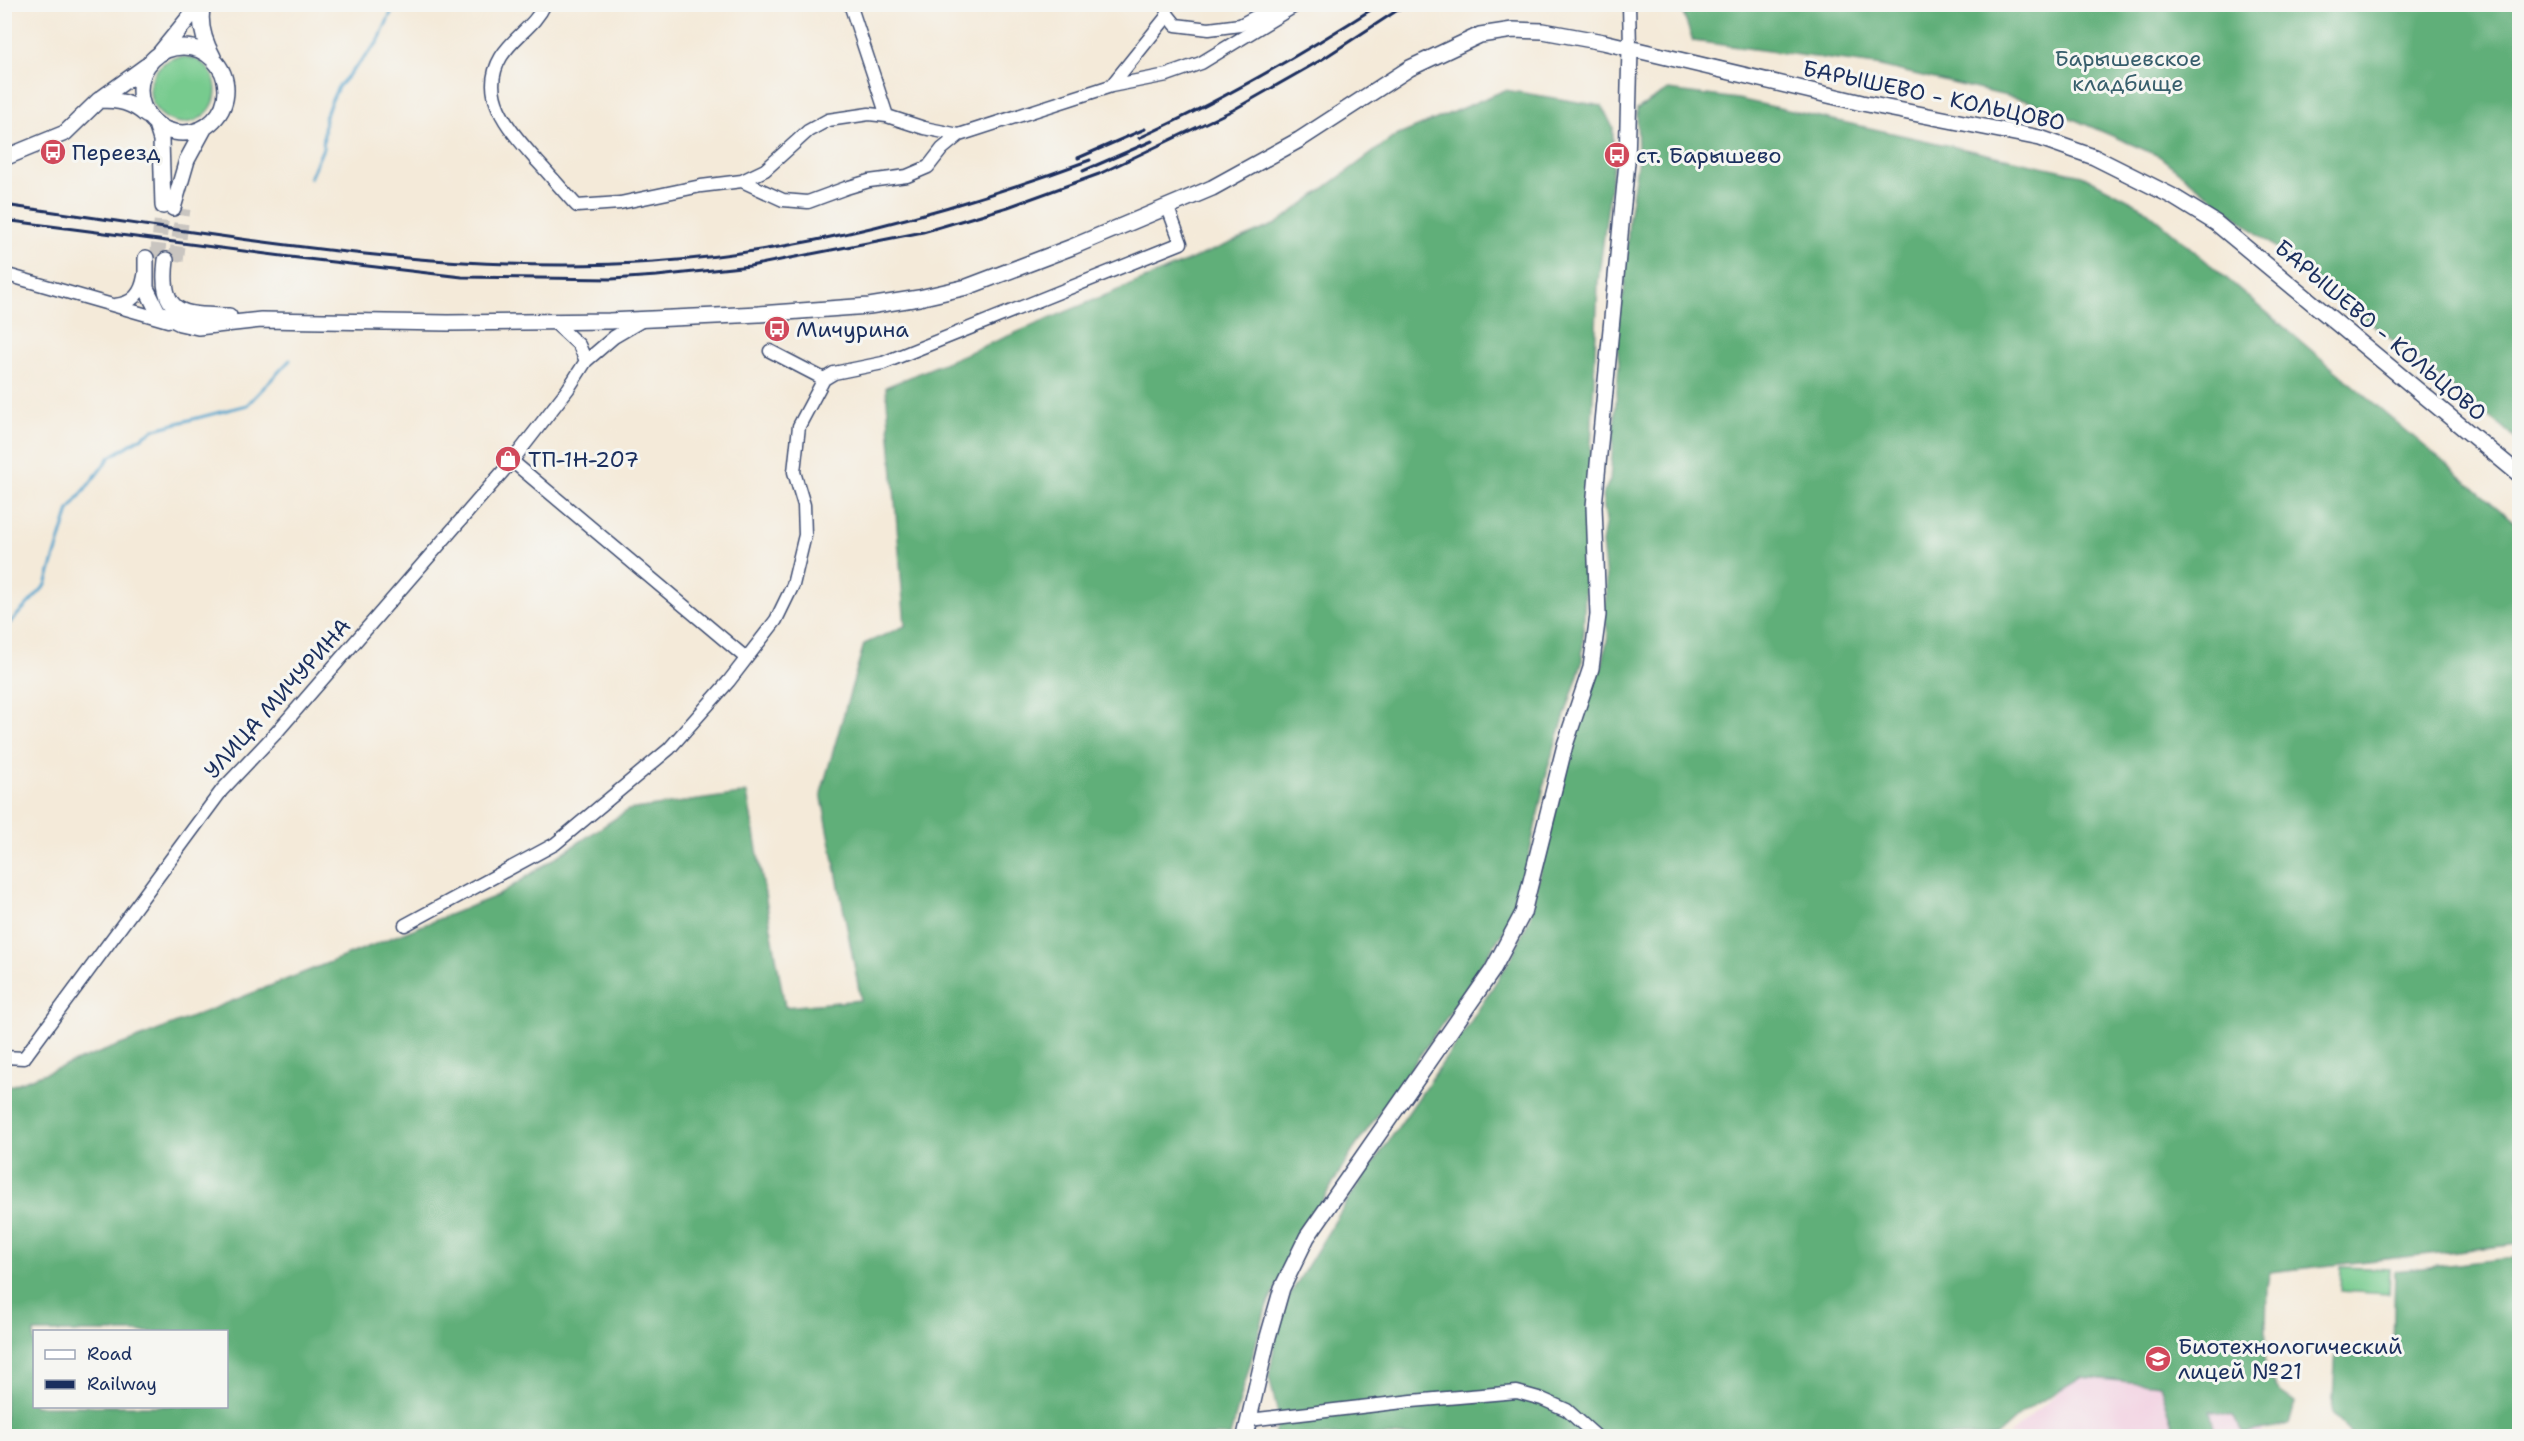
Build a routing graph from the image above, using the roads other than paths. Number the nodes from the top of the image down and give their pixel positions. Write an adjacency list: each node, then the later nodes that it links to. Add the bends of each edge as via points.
1 (202, 4): 9 (main road); 10 (main road, via 203,41)
2 (545, 4): 18 (street, via 541,14 500,58 493,75 493,90 496,106 509,128 577,206 620,203)
3 (850, 4): 13 (street)
4 (1279, 4): 7 (street, via 1240,25 1209,29 1176,25)
5 (1298, 4): 11 (street, via 1201,63 1167,75)
6 (1629, 4): 8 (street)
7 (1166, 10): 11 (street)
8 (1630, 49): 19 (main road, БАРЫШЕВО - КОЛЬЦОВО, via 1543,31 1480,35 1410,68 1299,140); 31 (main road, БАРЫШЕВО - КОЛЬЦОВО, via 1862,103 2040,138 2094,157 2216,223); 35 (main road, via 1627,162 1594,506 1598,615 1591,668 1565,745 1523,913 1492,971 1306,1237 1282,1288)
9 (153, 59): 10 (main road, via 172,48 188,47); 12 (main road); 14 (main road, via 141,78 140,93)
10 (214, 59): 15 (main road, via 223,72 226,100 221,113)
11 (1111, 86): 16 (street)
12 (99, 100): 14 (main road, via 133,104); 17 (main road, via 64,133)
13 (887, 116): 16 (street); 18 (street, via 869,114 828,120 808,131 765,170)
14 (153, 121): 15 (main road, via 179,133); 15 (main road, via 161,140 168,207)
15 (205, 128)
16 (959, 135): 18 (street, via 928,167 907,176 869,181 808,202 783,200)
17 (4, 158)
18 (742, 181)
19 (1168, 208): 23 (main road, БАРЫШЕВО - КОЛЬЦОВО, via 966,286 919,298 869,306); 29 (street, via 1181,243 883,363 834,373)
20 (4, 274): 22 (street)
21 (144, 275): 22 (street, via 137,296 127,304); 24 (main road, via 161,259 154,273 155,288 164,304 177,315 199,321); 26 (main road, via 158,312)
22 (114, 305): 26 (street)
23 (644, 319): 25 (main road, БАРЫШЕВО - КОЛЬЦОВО); 28 (street, УЛИЦА МИЧУРИНА)
24 (240, 320): 25 (main road, БАРЫШЕВО - КОЛЬЦОВО); 26 (main road, via 198,327)
25 (554, 322): 28 (street, via 579,345)
26 (180, 323)
27 (771, 351): 29 (street)
28 (586, 361): 30 (street, УЛИЦА МИЧУРИНА)
29 (824, 379): 32 (street, via 799,426 794,472 804,505 805,535 793,585 776,621)
30 (512, 461): 32 (street); 34 (street, УЛИЦА МИЧУРИНА, via 222,790 24,1058)
31 (2520, 475)
32 (746, 658): 33 (street, via 669,749 555,844)
33 (405, 925)
34 (4, 1057)
35 (1249, 1420): 36 (main road); 37 (street, via 1517,1392 1568,1410)
36 (1245, 1437)
37 (1596, 1437)

